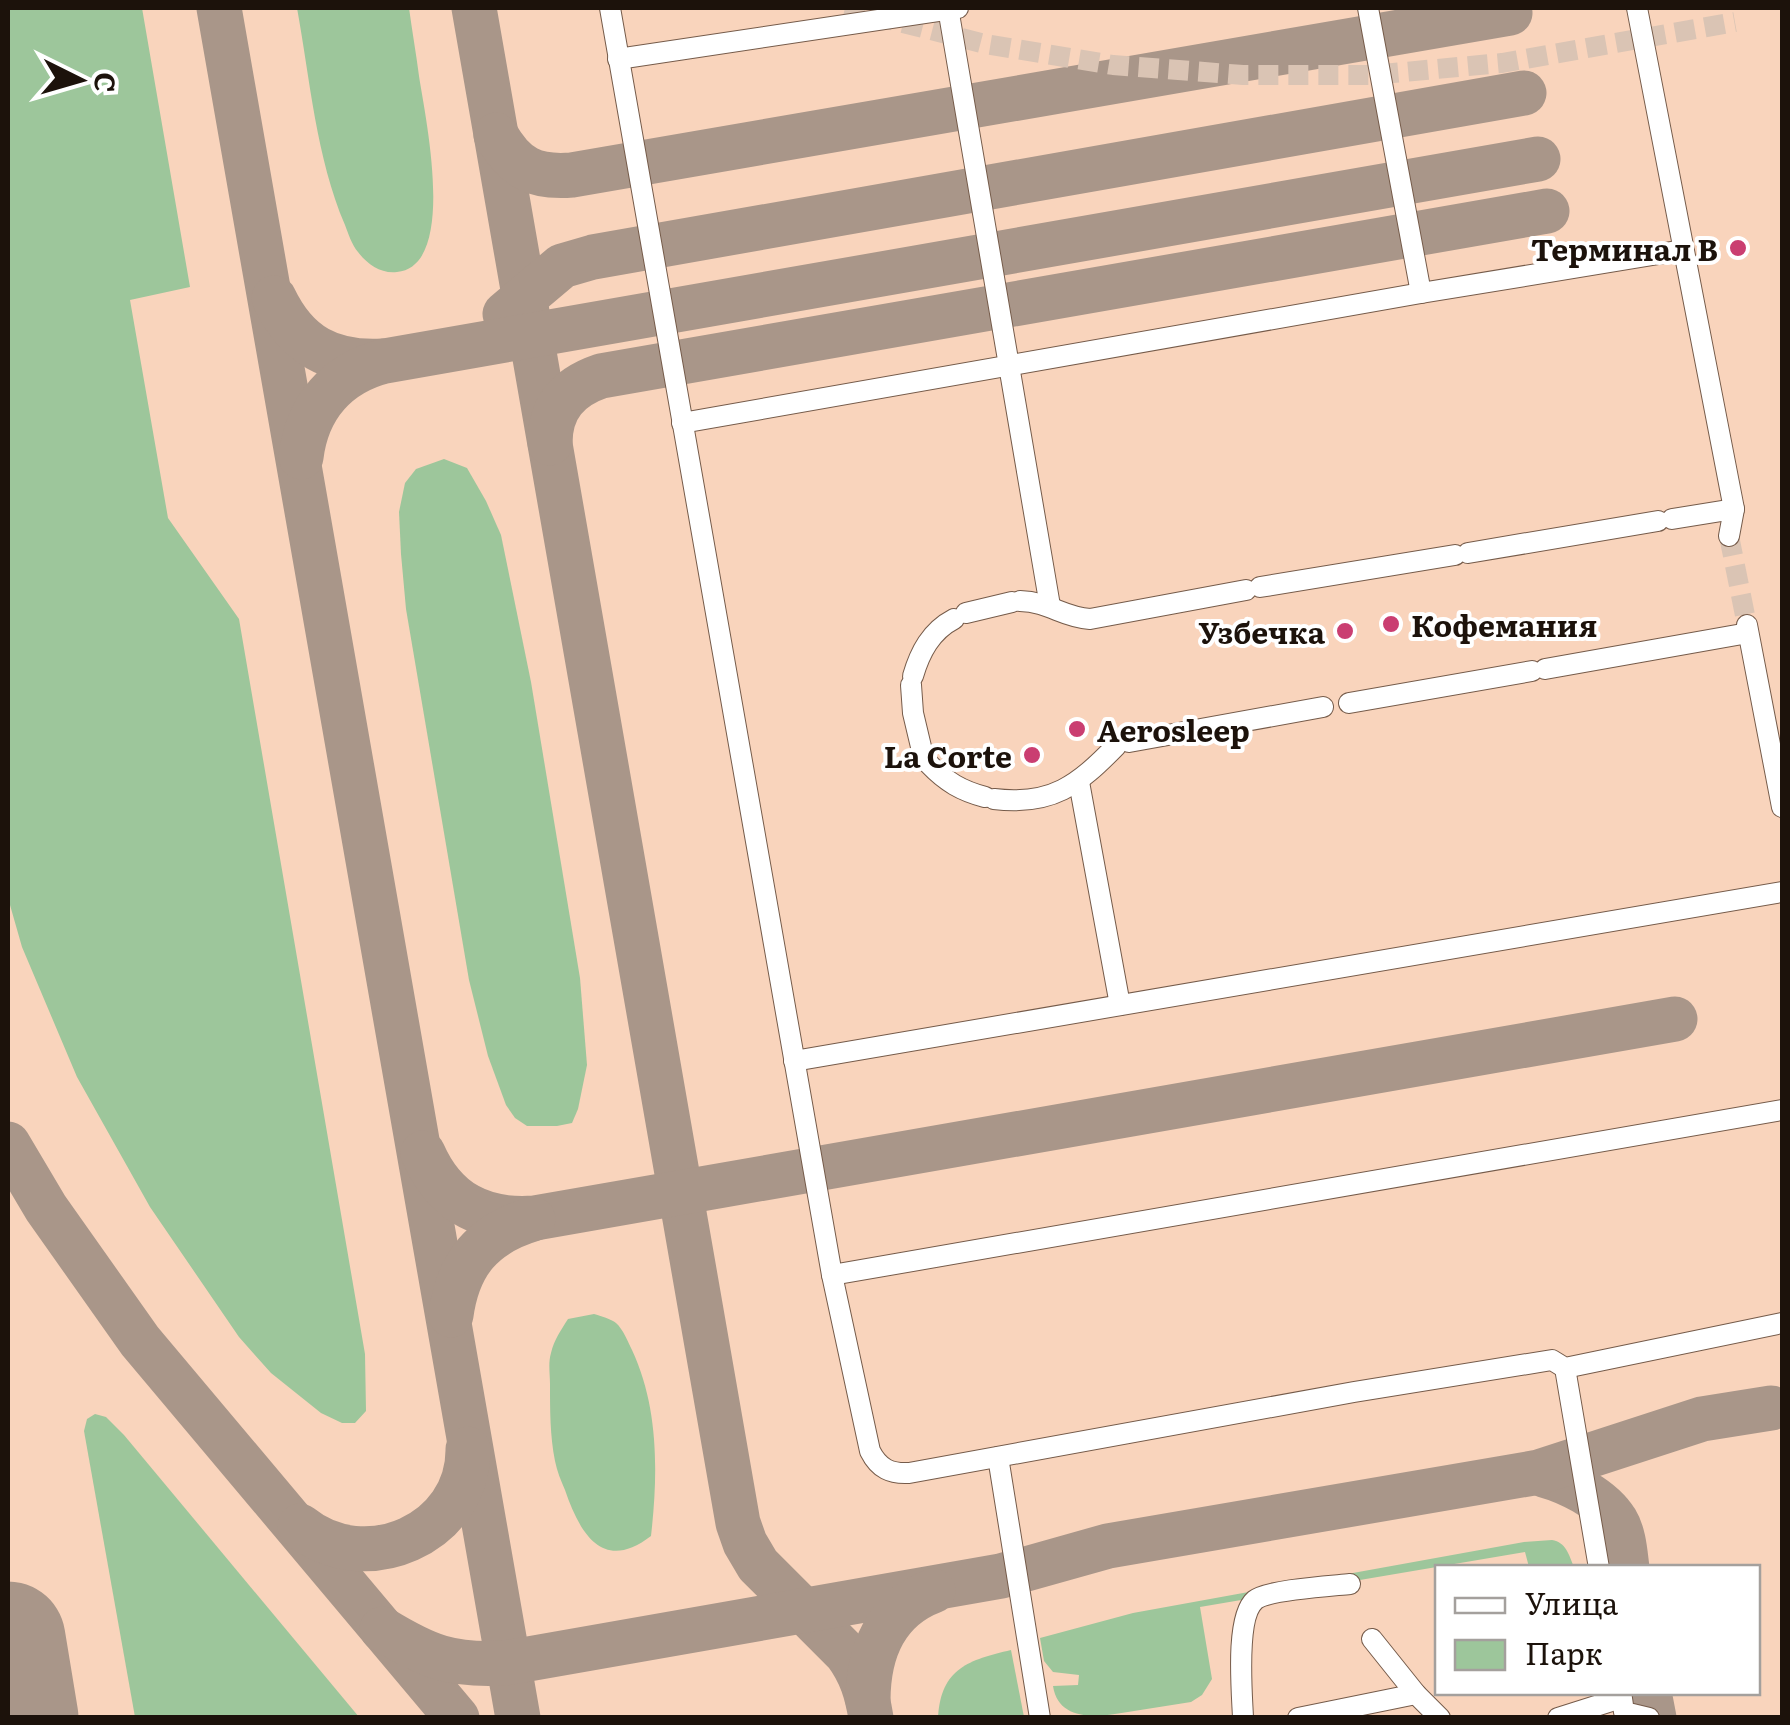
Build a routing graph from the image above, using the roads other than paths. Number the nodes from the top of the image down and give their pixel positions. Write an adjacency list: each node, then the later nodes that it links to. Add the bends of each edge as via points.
1 (610, 8): 5 (lane)
2 (952, 8): 5 (lane); 8 (lane)
3 (1368, 8): 7 (lane)
4 (1637, 8): 6 (lane)
5 (618, 59): 9 (lane)
6 (1683, 250): 7 (lane); 10 (lane)
7 (1421, 293): 8 (lane)
8 (1008, 366): 9 (lane); 12 (lane)
9 (682, 423): 19 (lane)
10 (1734, 509): 11 (lane); 12 (lane, via 1090,619)
11 (1729, 536)
12 (1050, 606): 15 (lane, via 1016,602 941,626 912,681 913,713 926,758 961,790 1029,802)
13 (1349, 703): 16 (lane, via 1747,629)
14 (1323, 707): 15 (lane, via 1122,744)
15 (1079, 782): 18 (lane)
16 (1782, 807)
17 (1782, 892): 18 (lane)
18 (1120, 1005): 19 (lane)
19 (794, 1061): 21 (lane)
20 (1782, 1110): 21 (lane)
21 (832, 1275): 24 (lane, via 870,1451 879,1464 910,1473)
22 (1782, 1323): 23 (lane)
23 (1565, 1368): 24 (lane, via 1552,1360 1418,1380); 25 (lane)
24 (998, 1457): 30 (lane)
25 (1598, 1565)
26 (1350, 1584): 31 (lane, via 1266,1595 1252,1603 1244,1624)
27 (1372, 1639): 28 (lane)
28 (1416, 1694): 32 (lane); 33 (lane)
29 (1622, 1705): 34 (lane); 35 (lane)
30 (1040, 1718)
31 (1244, 1718)
32 (1298, 1718)
33 (1440, 1718)
34 (1558, 1718)
35 (1650, 1718)

